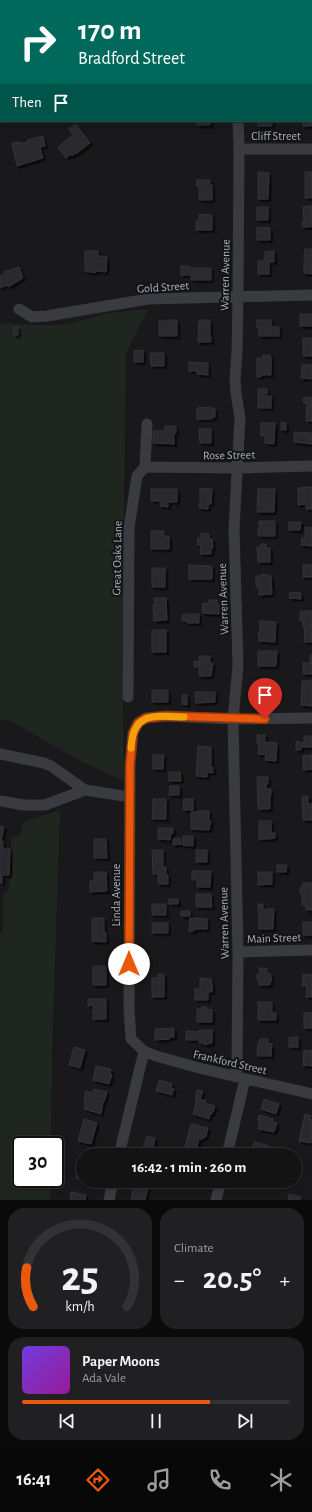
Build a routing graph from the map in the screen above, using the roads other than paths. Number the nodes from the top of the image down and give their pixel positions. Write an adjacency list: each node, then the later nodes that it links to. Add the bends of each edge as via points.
1 (238, 122): 2 (street, Warren Avenue)
2 (239, 148): 3 (street, Cliff Street); 5 (street, Warren Avenue)
3 (312, 149)
4 (312, 295): 5 (street, Gold Street)
5 (238, 296): 6 (street, Gold Street, via 148,299 32,317); 10 (street, Warren Avenue)
6 (19, 309)
7 (147, 424): 9 (street, Great Oaks Lane)
8 (312, 466): 10 (street, Rose Street)
9 (145, 467): 10 (street, Rose Street); 11 (street, Great Oaks Lane, via 137,476 129,528)
10 (238, 468): 13 (street, Warren Avenue, via 234,529 238,666)
11 (128, 697)
12 (312, 718): 13 (street)
13 (233, 719): 16 (street, Linda Avenue, via 166,716 146,718 138,723 131,745); 19 (street, Warren Avenue)
14 (0, 754): 15 (street, via 44,763)
15 (85, 790): 16 (street); 17 (street, via 45,804 24,805)
16 (130, 797): 20 (street, Linda Avenue, via 129,1009 131,1039)
17 (0, 801)
18 (312, 950): 19 (street, Main Street)
19 (238, 952): 21 (street, Warren Avenue, via 237,1067)
20 (144, 1051): 21 (street, Frankford Street); 23 (street)
21 (241, 1078): 22 (street, Frankford Street); 24 (street, Warren Avenue, via 243,1085)
22 (312, 1094)
23 (121, 1148)
24 (229, 1148)
25 (112, 1188): 27 (street)
26 (219, 1188): 28 (street)
27 (109, 1200)
28 (216, 1200)

